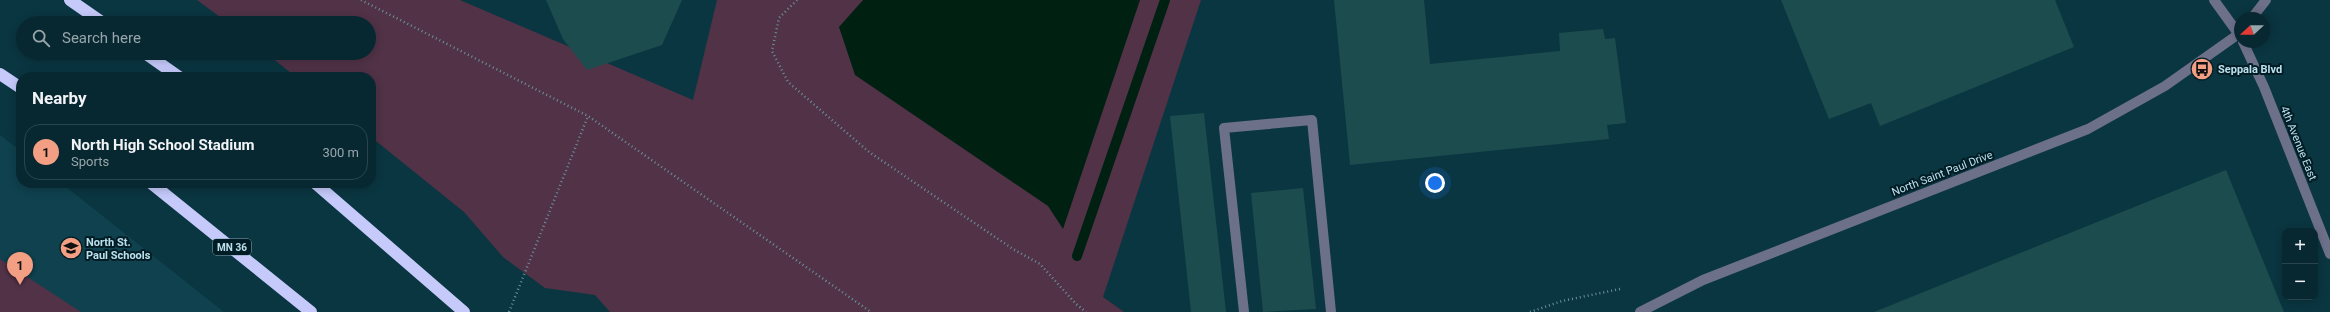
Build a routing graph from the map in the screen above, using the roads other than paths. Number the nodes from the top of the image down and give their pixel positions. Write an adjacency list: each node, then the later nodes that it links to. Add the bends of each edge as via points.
1 (70, 0): 5 (highway)
2 (2214, 0): 6 (street, 4th Avenue East)
3 (2266, 0): 4 (street)
4 (2257, 12)
5 (93, 16)
6 (2234, 28)
7 (2234, 40): 20 (street, North Saint Paul Drive, via 2165,86 2088,129 1703,280)
8 (2246, 48): 15 (street, 4th Avenue East, via 2264,87)
9 (155, 60): 10 (highway)
10 (172, 72)
11 (0, 74): 12 (highway)
12 (16, 85)
13 (157, 188): 16 (highway, MN 36)
14 (321, 188): 17 (highway)
15 (2330, 254)
16 (311, 312)
17 (464, 312)
18 (1244, 312): 19 (street, via 1224,128 1312,120)
19 (1331, 312)
20 (1640, 312)

